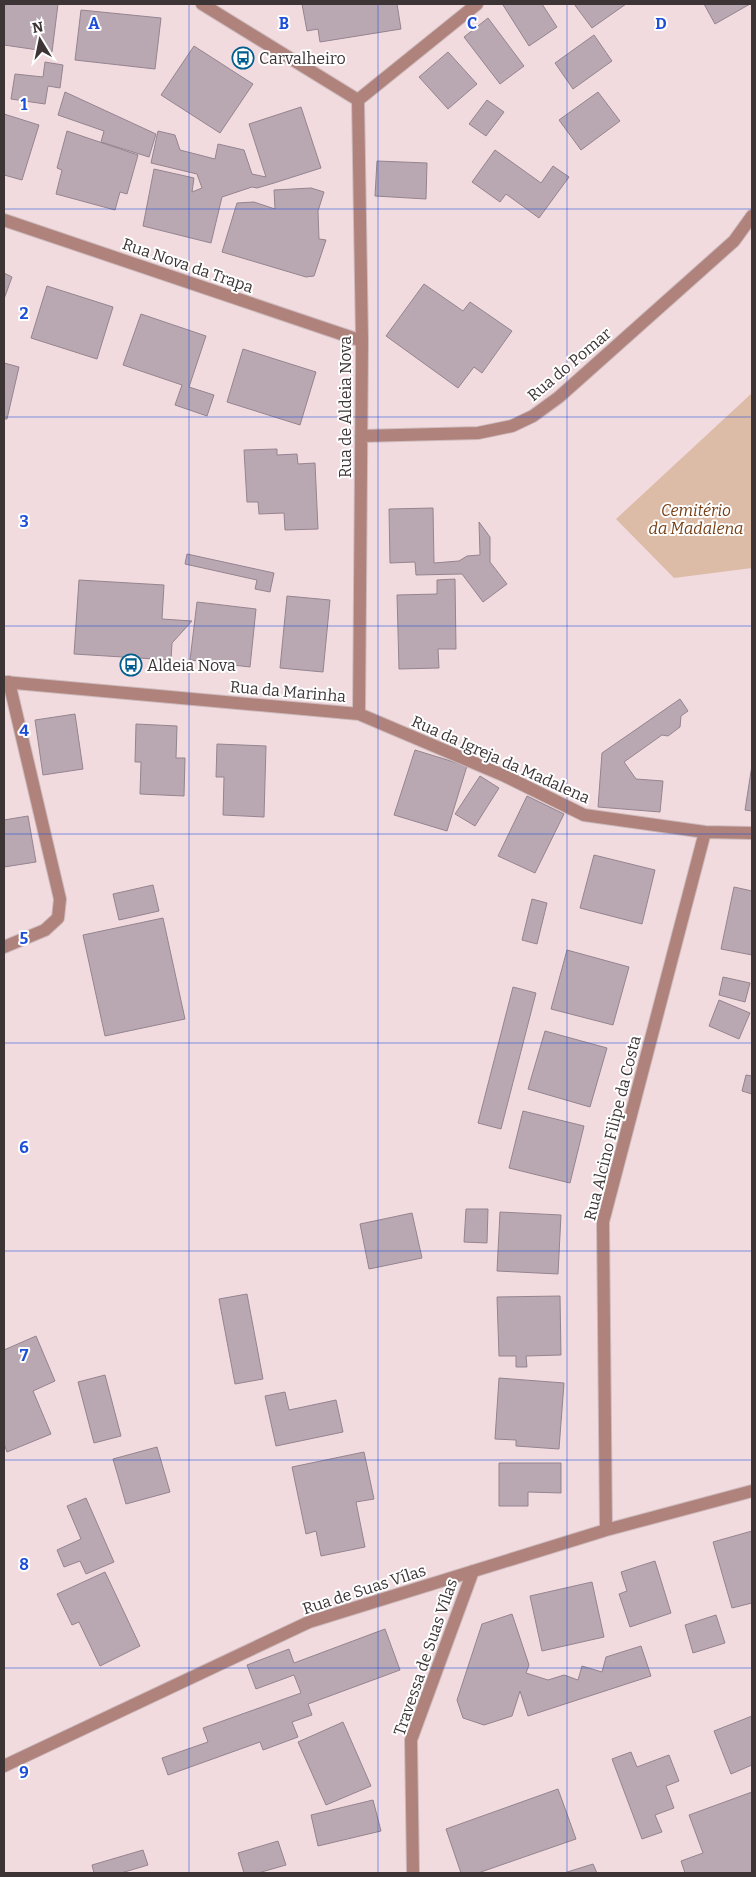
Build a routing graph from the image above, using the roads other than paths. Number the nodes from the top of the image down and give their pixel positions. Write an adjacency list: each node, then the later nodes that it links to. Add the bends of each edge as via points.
1 (202, 4): 3 (street)
2 (477, 4): 3 (street)
3 (358, 100): 6 (street, Rua de Aldeia Nova)
4 (752, 216): 7 (street, Rua do Pomar, via 734,241 533,416 512,426 478,433)
5 (4, 220): 6 (street, Rua Nova da Trapa)
6 (362, 341): 7 (street, Rua de Aldeia Nova)
7 (361, 436): 9 (street, Rua de Aldeia Nova)
8 (6, 682): 9 (street, Rua da Marinha); 12 (street, via 60,899 58,918 45,930)
9 (359, 714): 10 (street, Rua da Igreja da Madalena, via 505,776 584,815)
10 (705, 832): 11 (street, Rua da Igreja da Madalena); 14 (street, Rua Alcino Filipe da Costa, via 602,1222)
11 (752, 833)
12 (4, 947)
13 (752, 1491): 14 (street, Rua de Suas Vílas)
14 (606, 1530): 15 (street, Rua de Suas Vílas)
15 (473, 1572): 16 (street, Rua de Suas Vílas, via 309,1622); 17 (street, Travessa de Suas Vílas, via 411,1740)
16 (4, 1766)
17 (413, 1873)

